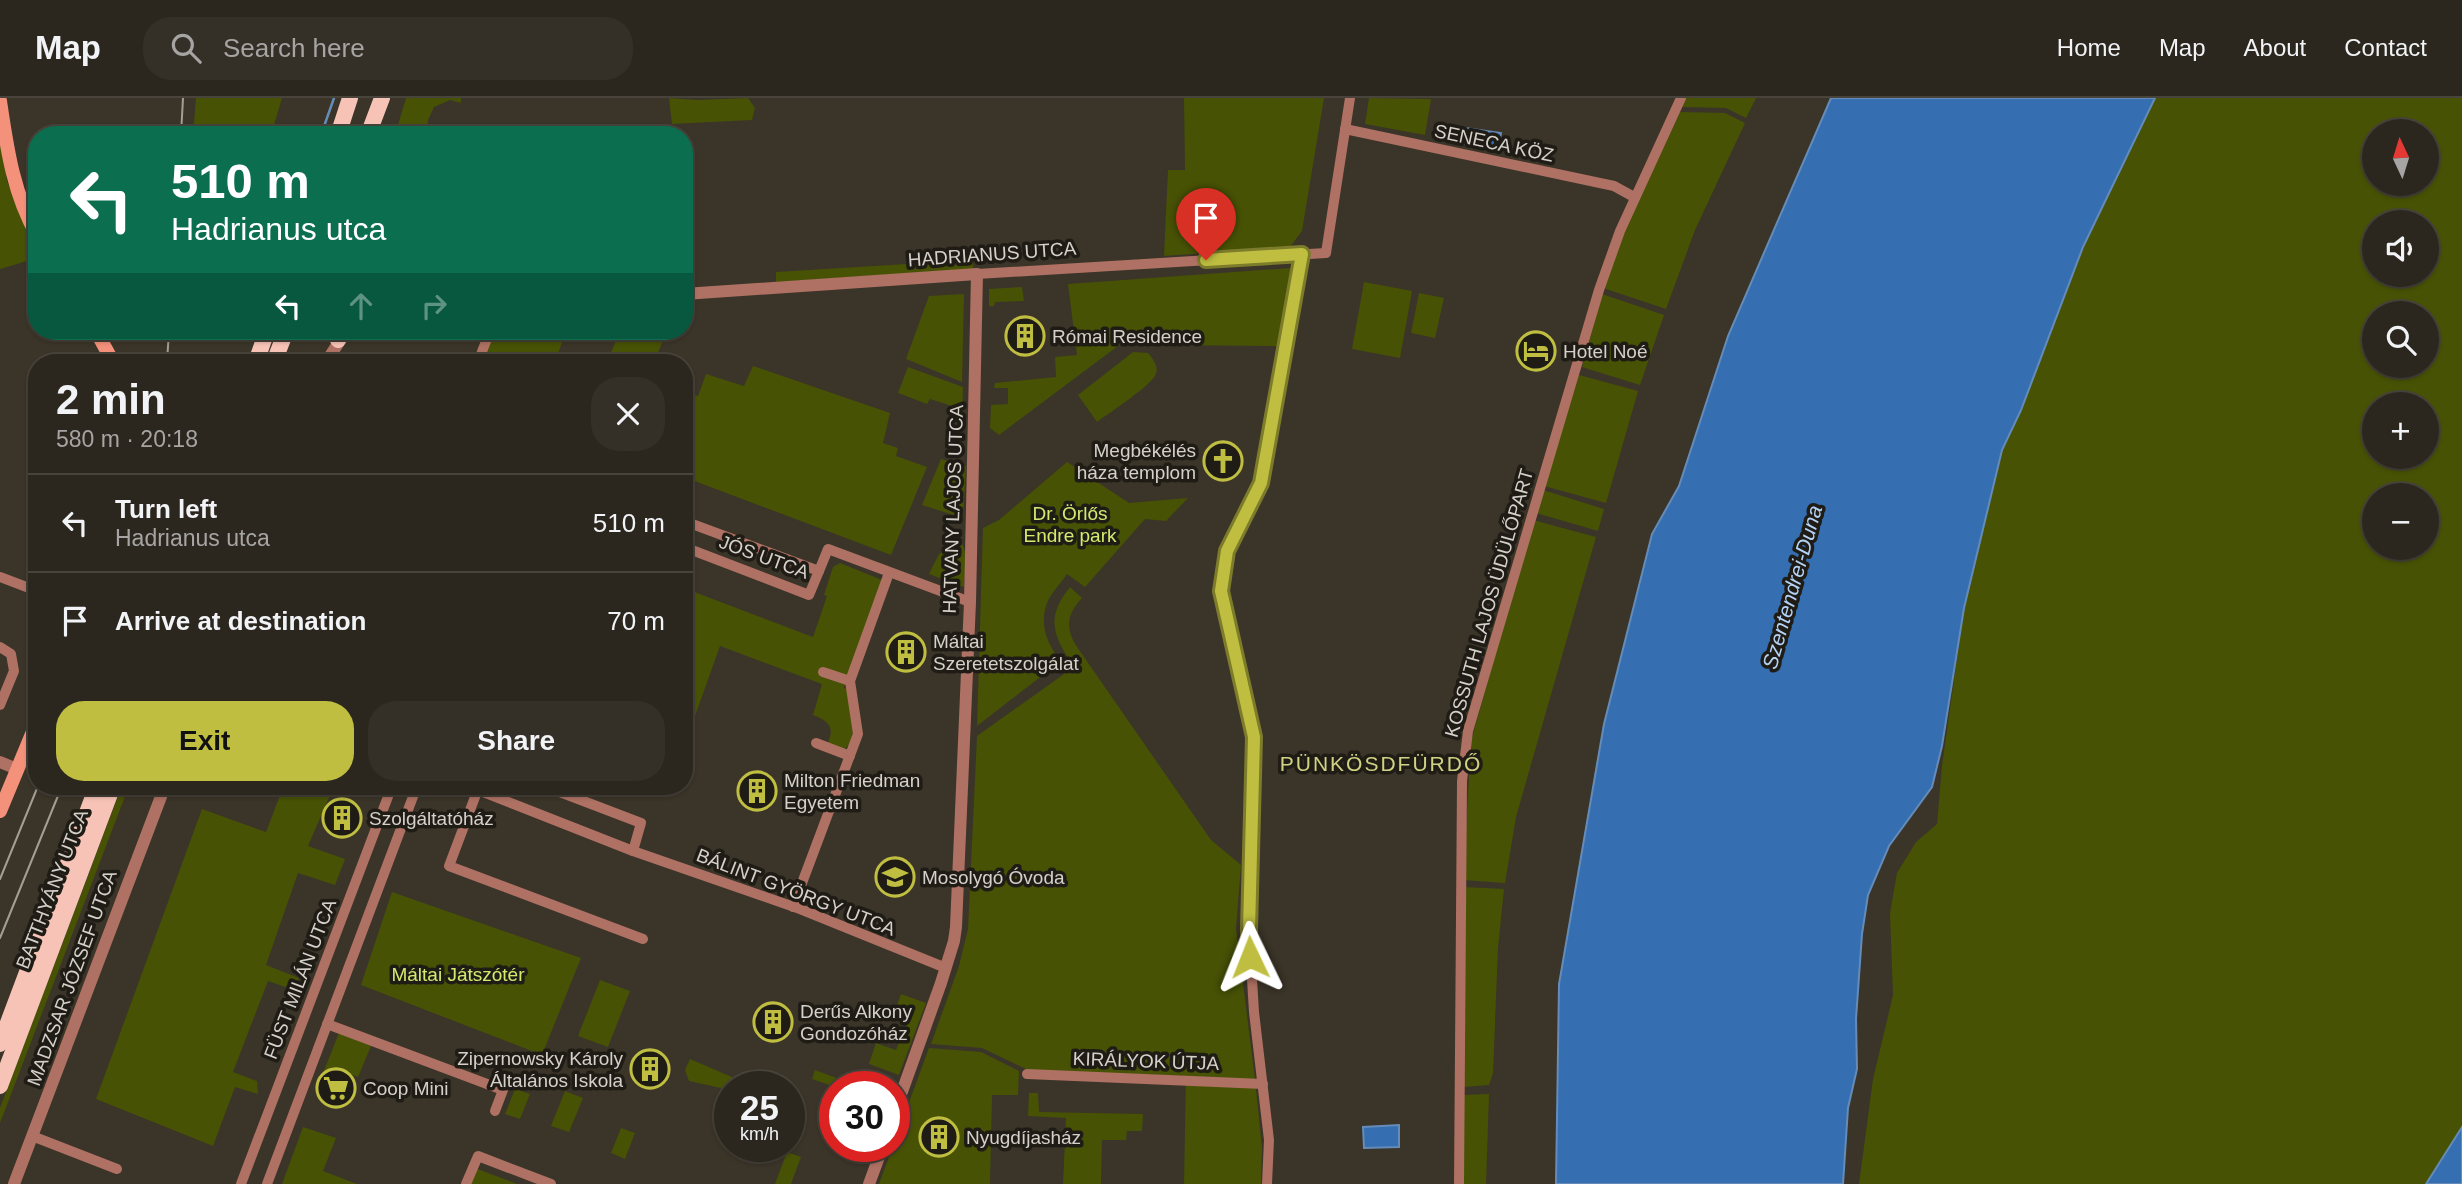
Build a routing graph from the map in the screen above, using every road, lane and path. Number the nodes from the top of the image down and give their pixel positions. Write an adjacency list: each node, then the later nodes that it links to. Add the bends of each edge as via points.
1 (350, 98): 6 (main road)
2 (382, 98): 7 (main road)
3 (1350, 98): 8 (street)
4 (1681, 98): 9 (street, KOSSUTH LAJOS ÜDÜLŐPART)
5 (0, 101): 10 (main road, via 12,176)
6 (341, 126)
7 (371, 126)
8 (1345, 129): 9 (street, SENECA KÖZ, via 1614,186); 11 (street, via 1326,253)
9 (1634, 197): 60 (street, KOSSUTH LAJOS ÜDÜLŐPART, via 1599,290 1468,730 1462,793)
10 (28, 218)
11 (1302, 254): 12 (street, HADRIANUS UTCA); 47 (street, via 1261,483 1227,551 1221,591 1254,737 1249,930)
12 (976, 274): 13 (street, HADRIANUS UTCA); 20 (street, HATVANY LAJOS UTCA)
13 (693, 293)
14 (693, 524): 16 (street, JÓS UTCA)
15 (693, 550): 16 (street, JÓS UTCA, via 809,595)
16 (819, 571): 17 (street, JÓS UTCA, via 828,549)
17 (889, 573): 20 (street, JÓS UTCA); 23 (street)
18 (0, 577): 19 (street)
19 (28, 588)
20 (970, 602): 42 (street, HATVANY LAJOS UTCA, via 956,927)
21 (0, 648): 24 (street, via 11,654 14,667)
22 (823, 672): 23 (street)
23 (850, 681): 27 (street, via 859,734)
24 (0, 705)
25 (28, 743): 29 (main road)
26 (816, 743): 27 (street)
27 (850, 756): 40 (street)
28 (0, 762): 29 (street)
29 (17, 769): 38 (main road)
30 (94, 795): 44 (main road, BATTHYÁNY UTCA)
31 (110, 795): 48 (main road, BATTHYÁNY UTCA)
32 (162, 795): 50 (street, MADZSAR JÓZSEF UTCA)
33 (389, 795): 54 (street, FÜST MILÁN UTCA)
34 (413, 795): 43 (street)
35 (471, 795): 41 (street, via 449,866)
36 (491, 795): 39 (street, BÁLINT GYÖRGY UTCA)
37 (568, 795): 39 (street, via 641,822)
38 (0, 811)
39 (632, 850): 40 (street, BÁLINT GYÖRGY UTCA)
40 (793, 907): 42 (street, BÁLINT GYÖRGY UTCA)
41 (643, 939)
42 (946, 968): 45 (street, HATVANY LAJOS UTCA)
43 (327, 1024): 49 (street, via 503,1090); 55 (street)
44 (0, 1044)
45 (909, 1071)
46 (1027, 1074): 47 (street, KIRÁLYOK ÚTJA)
47 (1263, 1084): 59 (street, via 1269,1140)
48 (0, 1086)
49 (495, 1111)
50 (32, 1136): 52 (street); 53 (street, MADZSAR JÓZSEF UTCA)
51 (877, 1162): 58 (street)
52 (117, 1169)
53 (14, 1184)
54 (242, 1184)
55 (267, 1184)
56 (466, 1184): 57 (street, via 478,1156)
57 (551, 1184)
58 (869, 1184)
59 (1267, 1184)
60 (1459, 1184)

